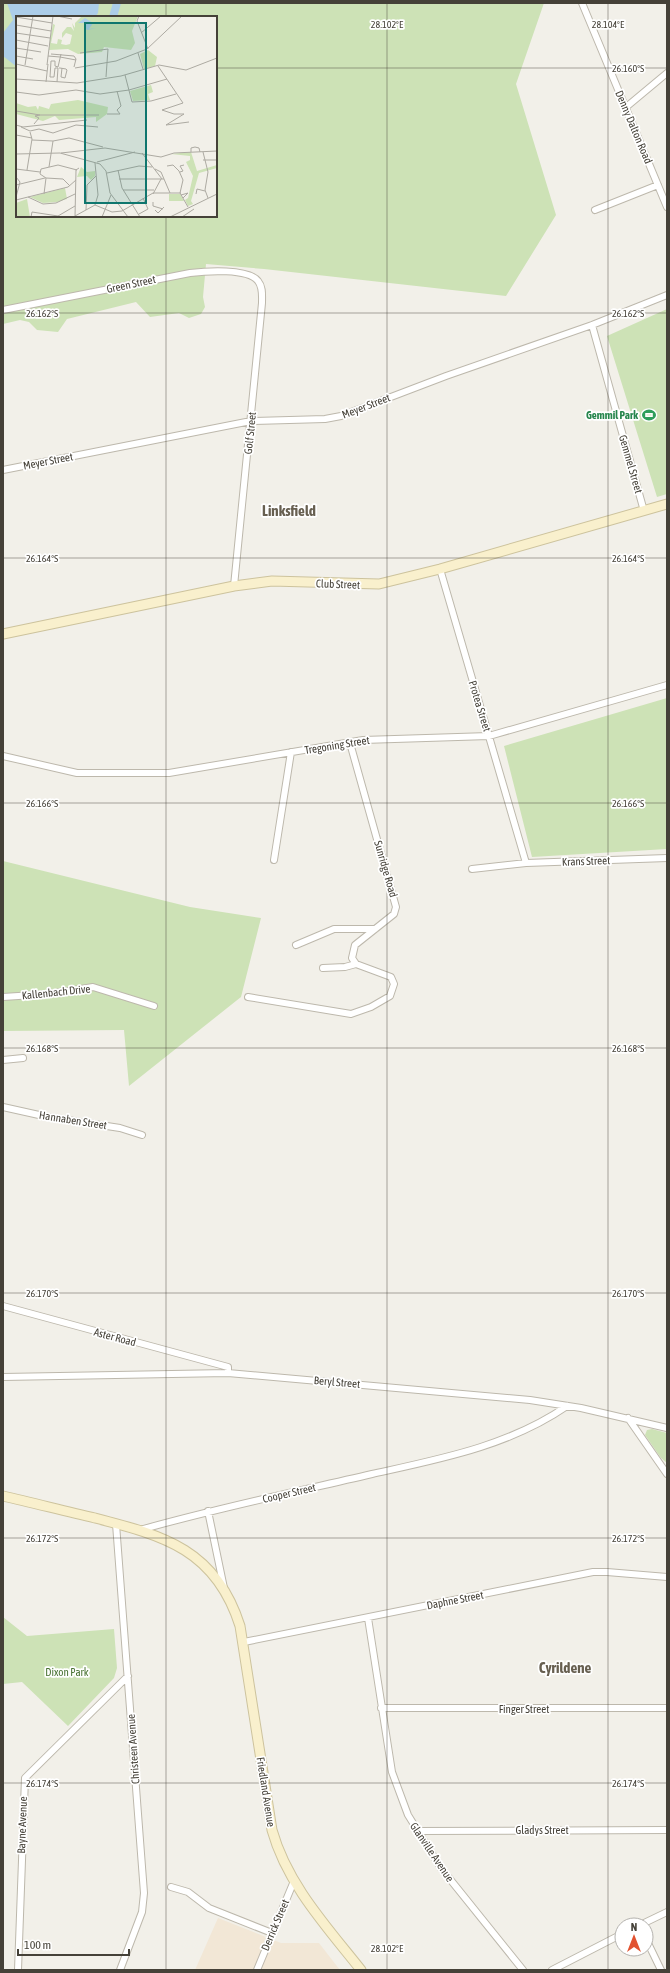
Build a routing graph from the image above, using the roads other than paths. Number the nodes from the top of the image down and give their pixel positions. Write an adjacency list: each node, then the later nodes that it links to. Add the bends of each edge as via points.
1 (582, 3): 3 (street, Denny Dalton Road)
2 (667, 73): 3 (street)
3 (626, 108): 4 (street, Denny Dalton Road)
4 (658, 185): 5 (street, Denny Dalton Road); 6 (street)
5 (667, 207)
6 (595, 210)
7 (258, 281): 9 (street, Green Street, via 241,273 190,273); 11 (street, Golf Street, via 262,289 262,302)
8 (667, 295): 10 (street, Meyer Street)
9 (3, 310)
10 (592, 325): 11 (street, Meyer Street, via 446,376 342,416 325,419); 14 (street, Gemmel Street)
11 (251, 421): 12 (street, Meyer Street); 16 (street, Golf Street)
12 (3, 470)
13 (667, 504): 14 (main road, Club Street)
14 (644, 510): 15 (main road, Club Street)
15 (440, 569): 16 (main road, Club Street, via 379,584 272,581); 19 (street, Protea Street)
16 (234, 586): 17 (main road, Club Street)
17 (3, 634)
18 (667, 685): 19 (street, Tregoning Street)
19 (489, 736): 20 (street, Tregoning Street, via 372,739); 25 (street, Protea Street)
20 (350, 743): 21 (street, Tregoning Street); 27 (street, Sunridge Road, via 396,907 394,914)
21 (291, 752): 22 (street, Tregoning Street, via 169,773 123,774 77,773); 24 (street)
22 (3, 756)
23 (667, 858): 25 (street, Krans Street)
24 (274, 860)
25 (526, 863): 26 (street, Krans Street)
26 (472, 869)
27 (375, 929): 28 (street, via 334,929); 29 (street, Sunridge Road, via 354,945 352,958)
28 (296, 945)
29 (356, 964): 30 (street); 32 (street, via 391,977 394,984 390,996 356,1013 346,1014)
30 (323, 968)
31 (3, 997): 33 (street, Kallenbach Drive, via 93,988)
32 (248, 997)
33 (154, 1006)
34 (23, 1058): 35 (street)
35 (3, 1060)
36 (3, 1107): 37 (street, Hannaben Street, via 120,1128)
37 (142, 1135)
38 (3, 1306): 39 (street, Aster Road)
39 (228, 1370): 40 (street, Beryl Street); 41 (street, Beryl Street)
40 (3, 1377)
41 (567, 1406): 42 (street, Beryl Street); 46 (street, Cooper Street, via 518,1433 478,1449)
42 (628, 1418): 43 (street, Beryl Street); 44 (street)
43 (667, 1428)
44 (667, 1474)
45 (3, 1496): 47 (main road, Cooper Street)
46 (208, 1511): 48 (street, Cooper Street); 50 (street, Friedland Avenue)
47 (116, 1524): 48 (main road, Cooper Street); 53 (street, Christeen Avenue)
48 (140, 1530): 50 (main road, Friedland Avenue, via 172,1542 194,1556)
49 (667, 1577): 51 (street, Daphne Street, via 593,1572)
50 (225, 1591): 52 (main road, Friedland Avenue, via 238,1619)
51 (368, 1618): 52 (street, Daphne Street); 54 (street, Glanville Avenue)
52 (244, 1642): 58 (main road, Friedland Avenue, via 272,1830 278,1852)
53 (128, 1676): 65 (street, Bayne Avenue, via 25,1778); 66 (street, Christeen Avenue, via 144,1894 142,1912)
54 (381, 1708): 55 (street, Finger Street); 57 (street, Glanville Avenue, via 394,1778)
55 (667, 1708)
56 (667, 1830): 57 (street, Gladys Street)
57 (417, 1831): 69 (street, Glanville Avenue, via 445,1873)
58 (294, 1881): 62 (street, Derrick Street); 68 (main road, Friedland Avenue)
59 (171, 1887): 62 (street, via 188,1892 209,1908)
60 (667, 1912): 61 (street)
61 (654, 1918)
62 (272, 1933): 67 (street, Derrick Street)
63 (614, 1938): 70 (street)
64 (654, 1956): 71 (street)
65 (18, 1970)
66 (120, 1970)
67 (257, 1970)
68 (361, 1970)
69 (523, 1970)
70 (552, 1970)
71 (661, 1970)

